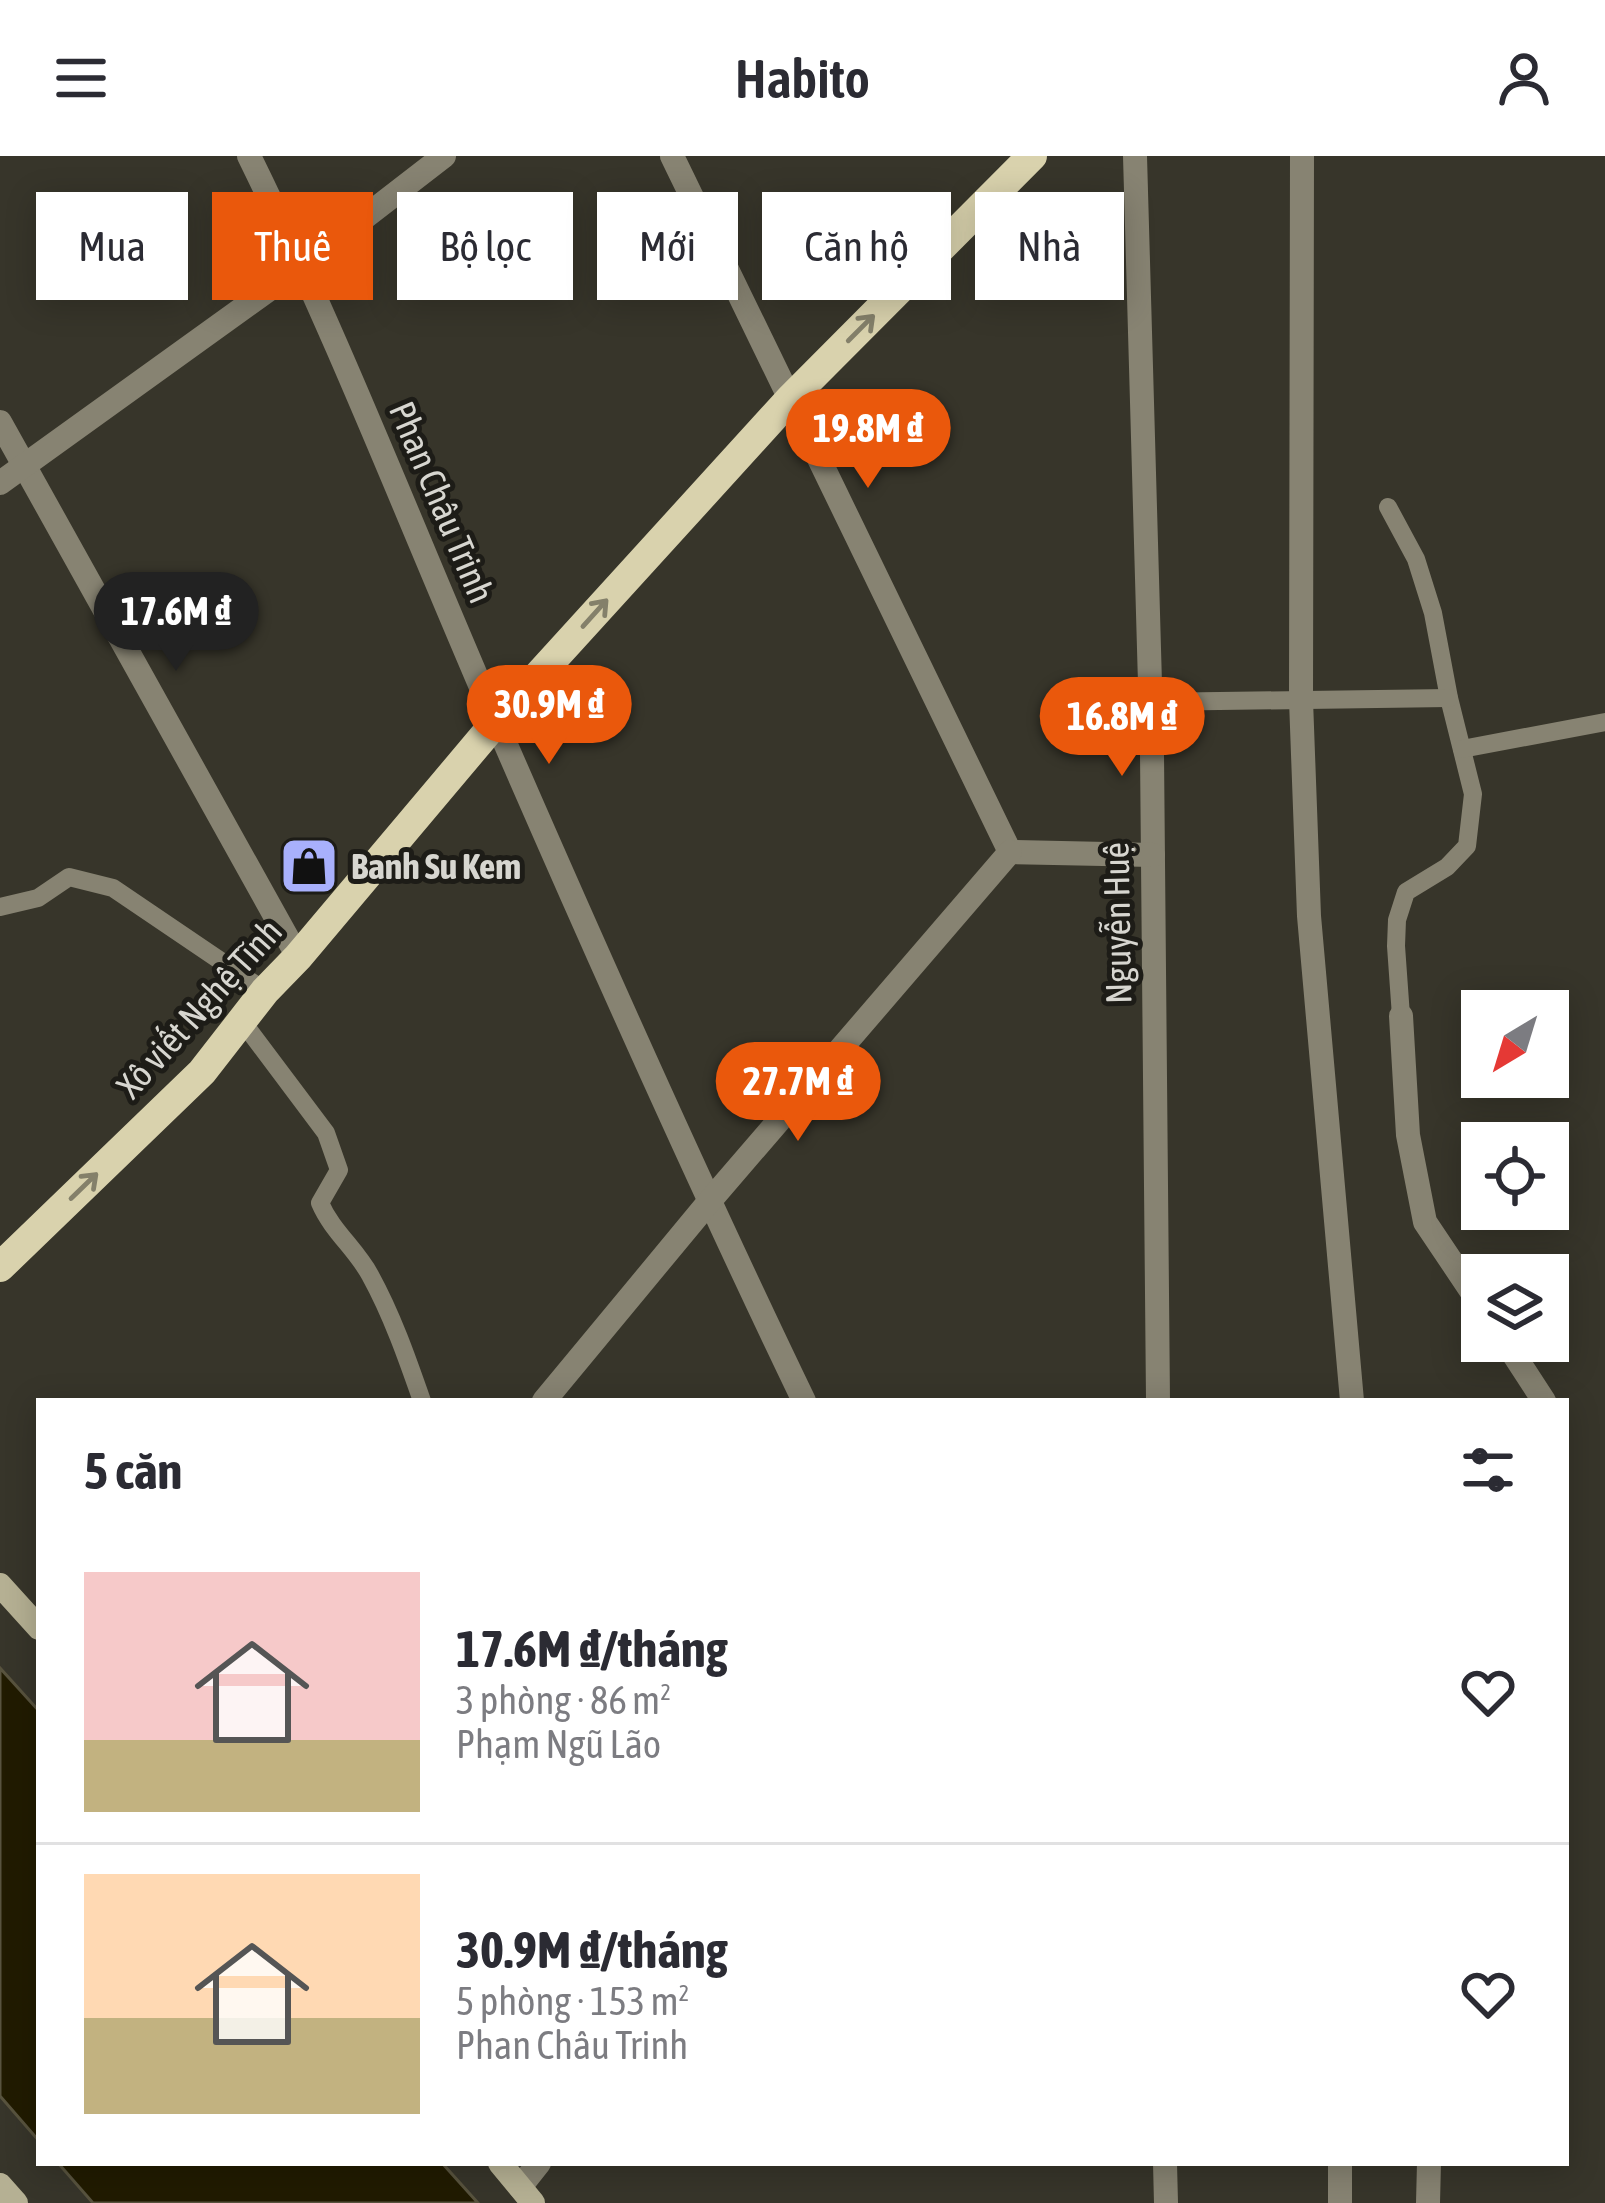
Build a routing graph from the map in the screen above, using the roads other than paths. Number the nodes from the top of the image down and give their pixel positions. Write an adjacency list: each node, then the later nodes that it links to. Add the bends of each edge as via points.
1 (249, 156): 7 (street, Phan Châu Trinh)
2 (444, 156): 8 (street)
3 (673, 156): 11 (street)
4 (1032, 156): 11 (main road, Xô viết Nghệ Tĩnh, one-way to 4)
5 (1135, 156): 18 (street, Nguyễn Huệ)
6 (1302, 156): 17 (street)
7 (267, 192)
8 (373, 211)
9 (254, 300): 13 (street)
10 (318, 300): 19 (street, Phan Châu Trinh)
11 (790, 399): 19 (main road, Xô viết Nghệ Tĩnh, one-way to 11); 22 (street)
12 (0, 422): 13 (street)
13 (25, 464): 14 (street); 25 (street)
14 (0, 483)
15 (1388, 508): 16 (lane, via 1433,613)
16 (1448, 698): 17 (lane); 21 (lane)
17 (1301, 700): 18 (lane); 37 (street, via 1309,916)
18 (1149, 702): 23 (street, Nguyễn Huệ)
19 (496, 722): 25 (main road, Xô viết Nghệ Tĩnh); 29 (street, Phan Châu Trinh)
20 (1605, 722): 21 (lane)
21 (1462, 749): 27 (lane, via 1473,794 1467,846 1406,892 1396,933)
22 (1010, 852): 23 (street); 29 (street)
23 (1153, 855): 36 (street, Nguyễn Huệ)
24 (0, 908): 26 (lane, via 38,898 70,877 113,888)
25 (298, 957): 26 (main road, Xô viết Nghệ Tĩnh)
26 (266, 991): 28 (main road, Xô viết Nghệ Tĩnh)
27 (1400, 1016): 31 (street, via 1408,1135 1425,1222)
28 (242, 1021): 30 (main road, Xô viết Nghệ Tĩnh, one-way to 28, via 202,1072); 33 (lane, via 326,1133 339,1170 320,1204 368,1270)
29 (708, 1203): 34 (street); 35 (street, Phan Châu Trinh)
30 (0, 1267)
31 (1461, 1276)
32 (1518, 1362): 38 (street)
33 (421, 1398)
34 (546, 1398)
35 (802, 1398)
36 (1158, 1398)
37 (1352, 1398)
38 (1542, 1398)
39 (0, 1585): 40 (street)
40 (36, 1625)
41 (503, 2166): 47 (street)
42 (538, 2166): 47 (street)
43 (1165, 2166): 49 (street)
44 (1340, 2166): 50 (street)
45 (1429, 2166): 51 (street)
46 (0, 2185): 48 (street)
47 (527, 2195)
48 (16, 2203)
49 (1166, 2203)
50 (1340, 2203)
51 (1428, 2203)

